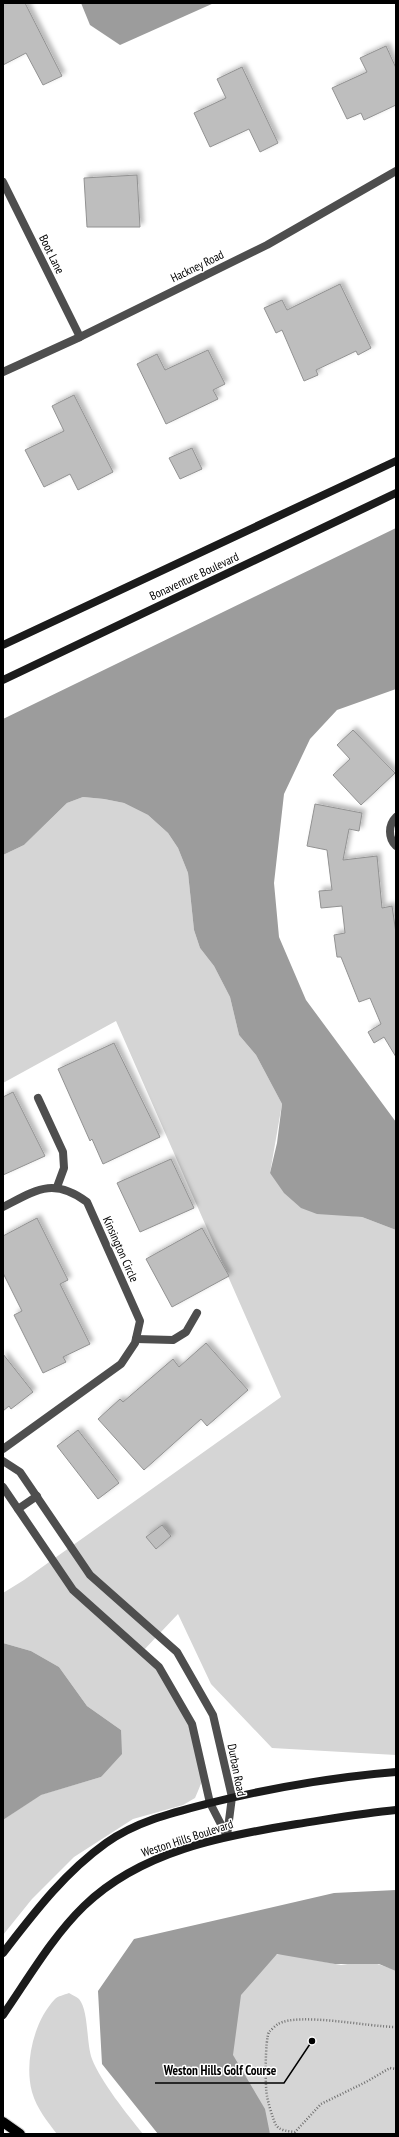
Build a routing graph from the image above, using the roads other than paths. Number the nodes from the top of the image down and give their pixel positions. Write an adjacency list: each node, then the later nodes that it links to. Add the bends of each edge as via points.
1 (396, 171): 3 (street, Hackney Road, via 267,245)
2 (3, 182): 3 (street, Boot Lane)
3 (80, 337): 4 (street, Hackney Road)
4 (3, 372)
5 (396, 460): 7 (street, Bonaventure Boulevard)
6 (396, 493): 8 (street, Bonaventure Boulevard)
7 (3, 645)
8 (3, 680)
9 (396, 817): 10 (street, via 390,827 390,835)
10 (396, 846)
11 (38, 1098): 12 (street, via 63,1152 64,1168)
12 (56, 1187): 13 (street, Kinsington Circle, via 36,1190); 15 (street, Kinsington Circle, via 74,1192 87,1202 140,1321)
13 (3, 1207)
14 (197, 1313): 15 (street, via 186,1332 173,1340)
15 (136, 1339): 16 (street, Kinsington Circle, via 121,1364)
16 (3, 1449)
17 (3, 1461): 19 (street, Durban Road, via 20,1472)
18 (3, 1487): 20 (street)
19 (37, 1496): 20 (street); 22 (street, Durban Road, via 90,1575 177,1652 213,1716)
20 (18, 1509): 23 (street, via 73,1590 159,1667 192,1724)
21 (396, 1772): 22 (street, Weston Hills Boulevard, via 359,1775)
22 (232, 1797): 23 (street, Weston Hills Boulevard); 25 (street, Durban Road)
23 (210, 1803): 25 (street); 26 (street, Weston Hills Boulevard, via 174,1812 130,1828 106,1842 74,1869 41,1903)
24 (396, 1810): 25 (street, Weston Hills Boulevard, via 368,1812)
25 (227, 1836): 27 (street, Weston Hills Boulevard, via 140,1866 116,1880 84,1906 52,1944)
26 (3, 1953)
27 (3, 2015)
28 (3, 2122): 29 (main road)
29 (20, 2134)

